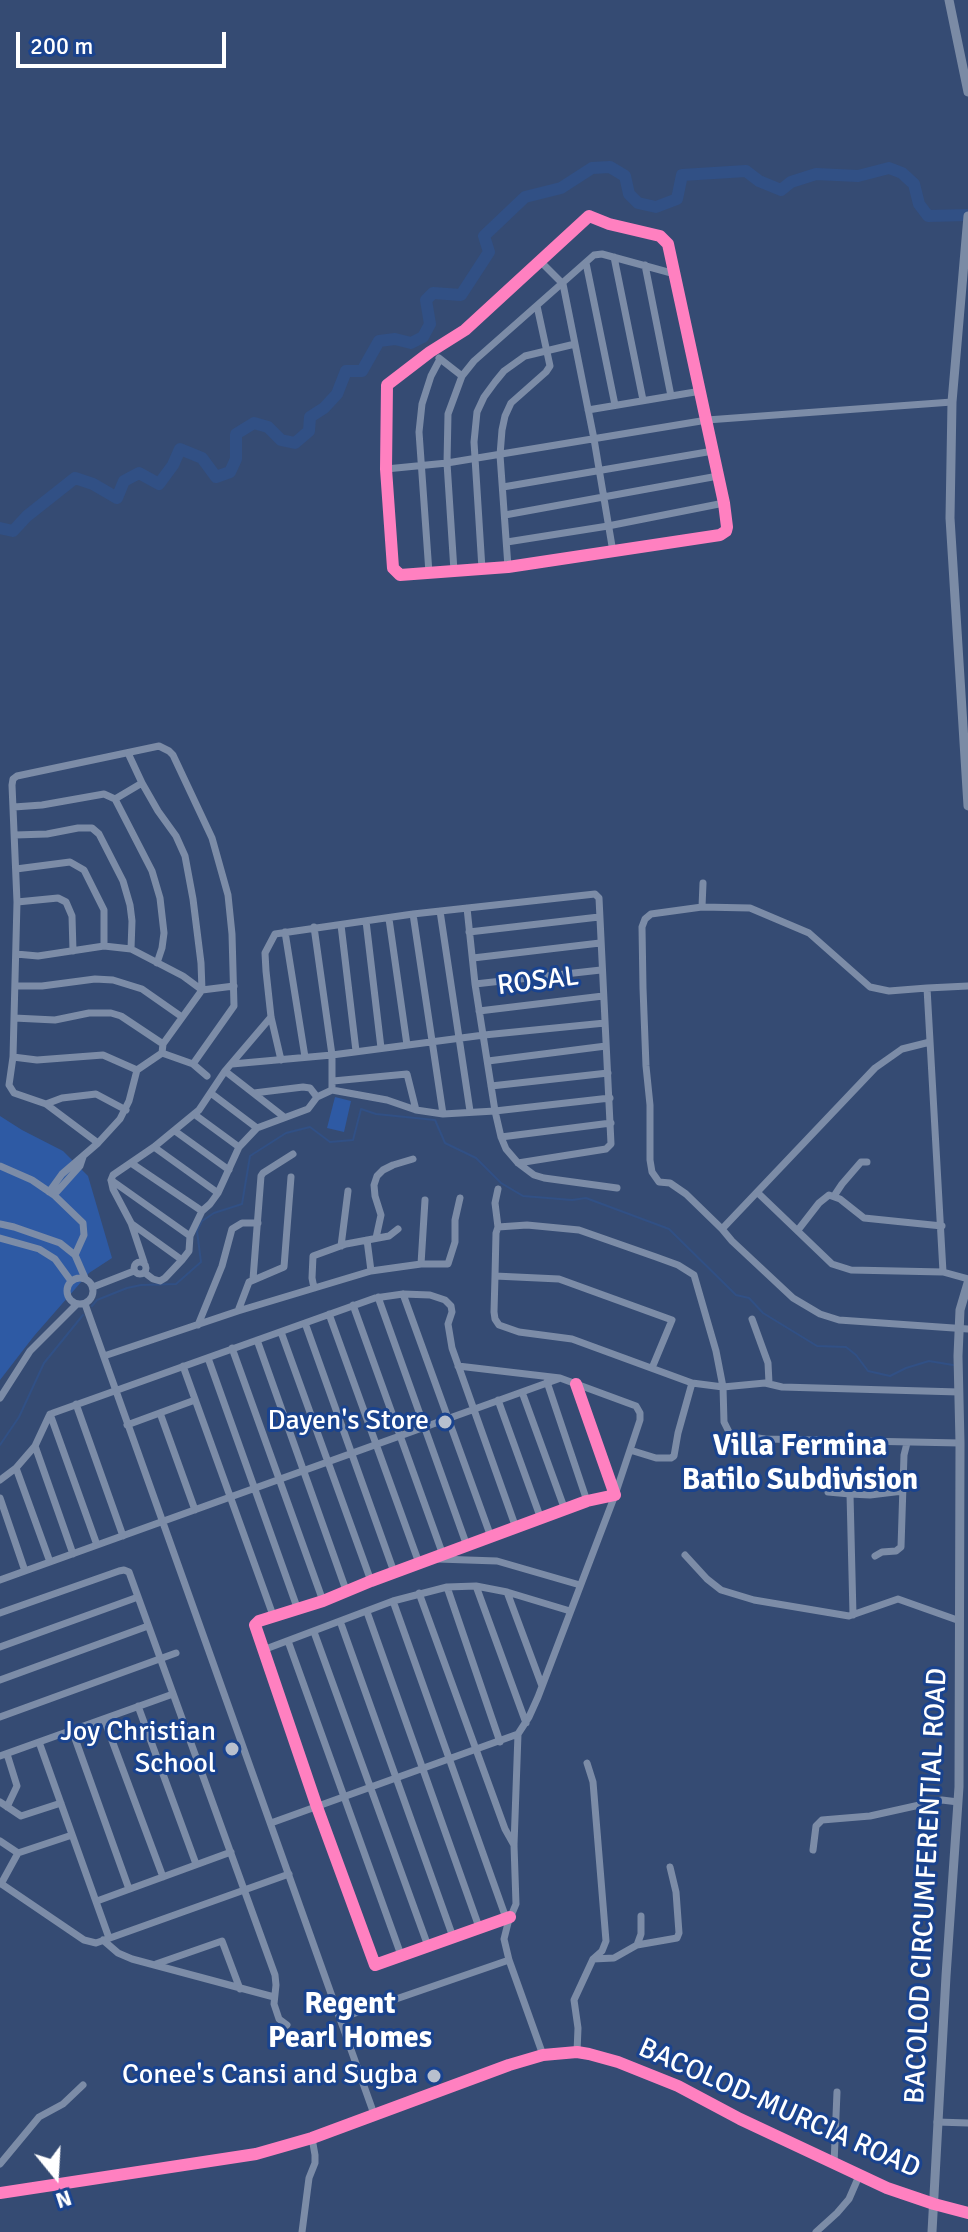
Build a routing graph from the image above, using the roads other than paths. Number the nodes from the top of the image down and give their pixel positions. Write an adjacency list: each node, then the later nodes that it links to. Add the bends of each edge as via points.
1 (949, 0): 2 (main road)
2 (968, 92)
3 (968, 216): 4 (main road)
4 (967, 228): 20 (main road)
5 (614, 257): 7 (street, via 597,254); 8 (street); 19 (street)
6 (541, 262): 9 (street, via 589,216 665,239); 10 (street); 14 (street, via 465,330)
7 (586, 263): 10 (street); 21 (street)
8 (645, 265): 9 (street); 18 (street)
9 (675, 274): 17 (street)
10 (563, 284): 11 (street); 12 (street)
11 (537, 306): 13 (street); 16 (street)
12 (575, 344): 13 (street); 22 (street)
13 (547, 349): 26 (street, via 550,366 511,403 505,416); 27 (street, via 504,371 484,397 475,423)
14 (430, 352): 15 (street); 30 (street, via 387,385)
15 (440, 359): 16 (street); 29 (street, via 422,404)
16 (462, 376): 28 (street, via 448,414)
17 (701, 391): 18 (street); 23 (street)
18 (671, 396): 19 (street)
19 (643, 400): 21 (street)
20 (952, 402): 23 (street); 44 (main road, via 950,518)
21 (615, 405): 22 (street)
22 (588, 410): 24 (street)
23 (707, 420): 24 (street); 25 (street)
24 (594, 439): 26 (street); 31 (street)
25 (713, 451): 31 (street); 32 (street)
26 (500, 455): 27 (street); 33 (street)
27 (475, 459): 28 (street); 41 (street)
28 (447, 463): 29 (street); 42 (street)
29 (420, 467): 30 (street); 43 (street)
30 (386, 469): 43 (street, via 393,568 400,575)
31 (599, 471): 33 (street); 34 (street)
32 (718, 476): 34 (street); 35 (street)
33 (503, 487): 36 (street)
34 (604, 499): 36 (street); 37 (street)
35 (724, 503): 37 (street); 39 (street, via 727,527 720,535)
36 (505, 515): 38 (street)
37 (608, 526): 38 (street); 39 (street)
38 (507, 542): 40 (street)
39 (613, 552): 40 (street)
40 (508, 567): 41 (street)
41 (482, 569): 42 (street)
42 (454, 571): 43 (street)
43 (429, 573)
44 (963, 667): 48 (main road)
45 (128, 753): 46 (street); 49 (street, via 17,776 12,785); 75 (street, via 159,746 169,751 212,838 228,895)
46 (142, 783): 47 (street); 78 (street, via 185,856)
47 (115, 799): 49 (street, via 104,794); 71 (street, via 160,898 164,933)
48 (968, 806)
49 (14, 807): 50 (street)
50 (15, 835): 51 (street); 67 (street, via 78,828 99,834 130,905)
51 (16, 869): 53 (street); 66 (street, via 70,862 84,870 104,910)
52 (703, 883): 54 (street)
53 (17, 902): 68 (street, via 66,902); 69 (street)
54 (702, 907): 77 (street, via 750,908 805,931 876,990); 151 (street, via 651,914 642,927 650,1160 659,1182 686,1194)
55 (467, 908): 56 (street); 58 (street, via 595,894); 64 (street)
56 (440, 911): 57 (street); 86 (street)
57 (413, 914): 59 (street); 87 (street)
58 (599, 917): 64 (street); 65 (street)
59 (389, 919): 60 (street); 89 (street)
60 (366, 921): 61 (street); 91 (street)
61 (341, 925): 62 (street); 93 (street)
62 (314, 927): 63 (street); 94 (street)
63 (285, 932): 82 (street, via 275,934 265,953); 96 (street)
64 (469, 932): 70 (street)
65 (600, 943): 70 (street); 72 (street)
66 (104, 946): 67 (street); 68 (street)
67 (131, 949): 71 (street)
68 (73, 951): 69 (street)
69 (16, 954): 74 (street)
70 (473, 958): 73 (street)
71 (157, 963): 78 (street)
72 (601, 970): 73 (street); 79 (street)
73 (475, 984): 80 (street)
74 (15, 986): 81 (street, via 113,980 142,989); 83 (street)
75 (234, 986): 78 (street); 99 (street, via 234,1006)
76 (968, 986): 77 (street)
77 (927, 988): 88 (street)
78 (202, 990): 81 (street)
79 (603, 996): 80 (street, ROSAL); 84 (street)
80 (479, 1011): 85 (street)
81 (182, 1017): 92 (street)
82 (271, 1017): 97 (street); 100 (street)
83 (14, 1018): 92 (street, via 55,1020 111,1013); 95 (street)
84 (605, 1023): 85 (street); 90 (street)
85 (484, 1035): 86 (street); 98 (street)
86 (458, 1038): 87 (street); 114 (street)
87 (434, 1042): 89 (street); 117 (street)
88 (930, 1042): 139 (street, via 902,1049 875,1068); 148 (street)
89 (407, 1045): 91 (street)
90 (606, 1046): 98 (street); 103 (street)
91 (381, 1048): 93 (street)
92 (162, 1049): 99 (street); 101 (street)
93 (356, 1051): 94 (street)
94 (332, 1055): 96 (street); 105 (street)
95 (13, 1057): 101 (street, via 103,1055); 111 (street, via 11,1090)
96 (305, 1057): 97 (street)
97 (281, 1060): 100 (street)
98 (488, 1061): 106 (street)
99 (193, 1064): 104 (street)
100 (232, 1064): 102 (street)
101 (137, 1070): 112 (street)
102 (225, 1071): 107 (street); 108 (street)
103 (608, 1073): 106 (street); 110 (street)
104 (207, 1076)
105 (332, 1085): 109 (street); 113 (street); 113 (street, via 407,1074)
106 (491, 1086): 115 (street)
107 (254, 1093): 109 (street, via 303,1087); 118 (street)
108 (212, 1094): 116 (street); 120 (street)
109 (317, 1097): 118 (street, via 308,1109)
110 (610, 1098): 115 (street); 119 (street)
111 (46, 1104): 112 (street, via 96,1094); 123 (street)
112 (126, 1110): 123 (street)
113 (416, 1110): 117 (street)
114 (470, 1111): 115 (street); 117 (street)
115 (495, 1111): 122 (street)
116 (194, 1114): 121 (street); 125 (street)
117 (443, 1114)
118 (284, 1117): 120 (street)
119 (611, 1123): 122 (street); 130 (street, via 606,1149)
120 (257, 1128): 125 (street)
121 (175, 1131): 124 (street); 132 (street)
122 (501, 1137): 130 (street)
123 (98, 1143): 140 (street, via 62,1174)
124 (154, 1147): 129 (street); 138 (street)
125 (239, 1147): 132 (street)
126 (293, 1154): 146 (street, via 263,1173)
127 (413, 1159): 155 (street, via 377,1176 375,1196 381,1215)
128 (867, 1162): 141 (street, via 861,1162)
129 (131, 1163): 134 (street); 144 (street)
130 (518, 1163): 135 (street, via 544,1178)
131 (0, 1166): 140 (street)
132 (229, 1170): 138 (street)
133 (291, 1177): 167 (street, via 284,1267)
134 (111, 1180): 145 (street); 153 (street)
135 (617, 1188)
136 (498, 1189): 149 (street)
137 (348, 1191): 156 (street)
138 (218, 1193): 144 (street)
139 (758, 1193): 151 (street); 152 (street)
140 (52, 1194): 157 (street, via 83,1223)
141 (834, 1196): 148 (street, via 864,1218); 152 (street, via 823,1198)
142 (460, 1198): 160 (street, via 450,1262)
143 (425, 1200): 160 (street)
144 (202, 1211): 153 (street)
145 (131, 1223): 158 (street); 159 (street)
146 (258, 1223): 167 (street); 180 (street, via 232,1229)
147 (0, 1224): 157 (street, via 60,1243)
148 (942, 1226): 163 (street)
149 (498, 1227): 165 (street); 195 (street, via 579,1230 689,1271 700,1291)
150 (398, 1229): 155 (street)
151 (722, 1229): 181 (street, via 793,1298 820,1314 839,1320)
152 (798, 1230): 163 (street, via 840,1268)
153 (190, 1236): 158 (street)
154 (0, 1238): 168 (street, via 39,1249 55,1259)
155 (372, 1239): 156 (street); 162 (street)
156 (341, 1246): 171 (street, via 313,1256)
157 (75, 1255): 166 (street)
158 (182, 1260): 164 (street, via 160,1281)
159 (144, 1262): 161 (street, via 137,1262); 164 (street)
160 (421, 1264): 162 (street)
161 (134, 1271): 164 (street); 170 (street)
162 (371, 1271): 171 (street)
163 (943, 1272): 169 (street)
164 (145, 1273)
165 (495, 1276): 189 (street, via 493,1301 499,1325 572,1339); 189 (street, via 559,1279 672,1320)
166 (85, 1278): 168 (street); 170 (street)
167 (253, 1279): 176 (street)
168 (71, 1281): 174 (street, via 67,1295)
169 (968, 1281): 181 (main road, BACOLOD CIRCUMFERENTIAL ROAD, via 960,1310)
170 (93, 1287): 174 (street, via 90,1300)
171 (314, 1288): 176 (street)
172 (403, 1294): 173 (street); 188 (street, via 449,1302 448,1324); 206 (street)
173 (378, 1297): 175 (street); 209 (street)
174 (81, 1304): 185 (street); 199 (street, via 30,1351)
175 (353, 1305): 177 (street); 210 (street)
176 (238, 1311): 180 (street)
177 (329, 1314): 179 (street); 213 (street)
178 (752, 1319): 193 (street, via 768,1363)
179 (305, 1323): 182 (street); 216 (street)
180 (198, 1325): 185 (street)
181 (964, 1328): 198 (main road, BACOLOD CIRCUMFERENTIAL ROAD)
182 (281, 1332): 183 (street); 217 (street)
183 (257, 1340): 184 (street); 219 (street)
184 (232, 1348): 186 (street); 220 (street)
185 (104, 1356): 196 (street)
186 (208, 1358): 187 (street); 222 (street)
187 (183, 1366): 196 (street); 200 (street)
188 (458, 1366): 190 (street); 203 (street)
189 (652, 1368): 192 (street)
190 (560, 1378): 191 (street); 194 (street)
191 (547, 1382): 197 (street); 229 (street)
192 (692, 1383): 195 (street); 215 (street, via 674,1456 656,1458)
193 (769, 1383): 195 (street); 198 (street)
194 (576, 1384): 215 (street, via 636,1406 640,1420); 226 (street)
195 (723, 1387): 211 (street, via 726,1431 736,1436)
196 (115, 1389): 202 (street); 207 (street)
197 (522, 1392): 201 (street); 231 (street)
198 (959, 1392): 208 (main road, BACOLOD CIRCUMFERENTIAL ROAD)
199 (0, 1398)
200 (195, 1400): 204 (street); 227 (street)
201 (498, 1400): 203 (street); 232 (street)
202 (76, 1404): 205 (street); 235 (street)
203 (473, 1409): 206 (street); 234 (street)
204 (160, 1413): 207 (street); 230 (street)
205 (50, 1414): 214 (street); 237 (street)
206 (448, 1419): 209 (street); 236 (street)
207 (127, 1425): 233 (street)
208 (964, 1426): 212 (main road, BACOLOD CIRCUMFERENTIAL ROAD)
209 (424, 1427): 210 (street); 238 (street)
210 (400, 1435): 213 (street); 240 (street)
211 (907, 1443): 212 (street); 223 (street)
212 (960, 1443): 244 (main road, BACOLOD CIRCUMFERENTIAL ROAD)
213 (376, 1444): 216 (street); 246 (street)
214 (35, 1446): 218 (street); 239 (street)
215 (630, 1450): 226 (street)
216 (351, 1453): 217 (street); 248 (street)
217 (327, 1462): 219 (street); 250 (street)
218 (16, 1468): 221 (street); 245 (street)
219 (303, 1471): 220 (street); 254 (street)
220 (280, 1479): 222 (street); 258 (street)
221 (0, 1480)
222 (255, 1488): 227 (street); 260 (street)
223 (903, 1491): 225 (street); 242 (street, via 901,1547)
224 (828, 1492): 225 (street)
225 (850, 1494): 264 (street)
226 (615, 1495): 229 (street); 251 (street)
227 (230, 1497): 230 (street); 265 (street)
228 (0, 1498): 247 (street)
229 (587, 1501): 231 (street)
230 (195, 1510): 233 (street)
231 (565, 1510): 232 (street)
232 (541, 1519): 234 (street)
233 (162, 1522): 235 (street); 299 (street)
234 (516, 1528): 236 (street)
235 (123, 1536): 237 (street)
236 (491, 1537): 238 (street)
237 (97, 1545): 239 (street)
238 (467, 1546): 240 (street)
239 (73, 1554): 245 (street)
240 (443, 1555): 243 (street)
241 (685, 1555): 264 (street, via 713,1585 732,1594)
242 (875, 1556)
243 (433, 1558): 246 (street); 251 (street, via 497,1561)
244 (964, 1558): 267 (main road, BACOLOD CIRCUMFERENTIAL ROAD)
245 (50, 1562): 247 (street)
246 (419, 1563): 248 (street)
247 (25, 1571): 249 (street)
248 (394, 1572): 250 (street)
249 (1, 1578)
250 (371, 1581): 254 (street)
251 (580, 1585): 261 (street)
252 (476, 1586): 253 (street); 255 (street); 281 (street)
253 (447, 1587): 256 (street); 285 (street)
254 (346, 1590): 258 (street)
255 (507, 1592): 261 (street); 276 (street)
256 (419, 1593): 259 (street); 286 (street)
257 (138, 1597): 263 (street, via 124,1570); 268 (street); 271 (street)
258 (323, 1601): 260 (street)
259 (393, 1601): 262 (street); 288 (street)
260 (298, 1610): 265 (street)
261 (570, 1611): 276 (street)
262 (367, 1612): 266 (street); 290 (street)
263 (0, 1613)
264 (853, 1615): 267 (street, via 898,1599)
265 (274, 1618): 272 (street, via 255,1625)
266 (340, 1621): 269 (street); 291 (street)
267 (960, 1621): 292 (main road, BACOLOD CIRCUMFERENTIAL ROAD)
268 (148, 1626): 274 (street); 275 (street)
269 (314, 1632): 270 (street); 293 (street)
270 (288, 1641): 272 (street); 294 (street)
271 (0, 1647)
272 (263, 1650): 298 (street)
273 (176, 1653): 274 (street)
274 (160, 1660): 277 (street); 279 (street)
275 (0, 1680)
276 (542, 1686): 281 (street)
277 (173, 1694): 278 (street); 304 (street)
278 (138, 1706): 280 (street); 306 (street)
279 (0, 1717)
280 (104, 1719): 282 (street); 309 (street)
281 (526, 1723): 283 (street)
282 (72, 1730): 284 (street); 311 (street)
283 (518, 1734): 285 (street); 302 (street)
284 (39, 1742): 287 (street); 296 (street)
285 (500, 1742): 286 (street)
286 (476, 1750): 288 (street); 302 (street)
287 (4, 1755): 297 (street, via 17,1786)
288 (449, 1760): 290 (street); 315 (street)
289 (587, 1763): 322 (street, via 606,1941)
290 (424, 1769): 291 (street); 316 (street)
291 (397, 1779): 293 (street); 317 (street)
292 (964, 1786): 295 (main road, BACOLOD CIRCUMFERENTIAL ROAD)
293 (371, 1788): 294 (street); 320 (street)
294 (344, 1798): 298 (street); 321 (street)
295 (958, 1802): 303 (street, via 930,1801 870,1816 822,1820 816,1826); 334 (main road, BACOLOD CIRCUMFERENTIAL ROAD)
296 (61, 1803): 297 (street, via 21,1816); 300 (street)
297 (3, 1804)
298 (317, 1807): 299 (street); 321 (street, via 375,1965)
299 (271, 1823): 308 (street)
300 (72, 1835): 305 (street); 313 (street)
301 (0, 1841): 305 (street)
302 (514, 1845): 315 (street, via 516,1904)
303 (813, 1850)
304 (231, 1852): 306 (street); 312 (street)
305 (18, 1853): 310 (street)
306 (196, 1864): 309 (street)
307 (670, 1867): 319 (street, via 679,1933 673,1940)
308 (289, 1874): 312 (street); 327 (street)
309 (163, 1877): 311 (street)
310 (0, 1884): 318 (street, via 84,1940)
311 (129, 1889): 313 (street)
312 (245, 1889): 318 (street); 326 (street, via 275,1975)
313 (97, 1901): 318 (street)
314 (641, 1916): 319 (street)
315 (508, 1918): 316 (street); 323 (street, via 504,1939)
316 (479, 1927): 317 (street)
317 (453, 1937): 320 (street)
318 (106, 1939): 324 (street, via 118,1953)
319 (637, 1945): 322 (street, via 614,1958)
320 (428, 1946): 321 (street)
321 (401, 1955)
322 (593, 1959): 329 (street, via 574,2000)
323 (509, 1960): 327 (street); 330 (street)
324 (154, 1965): 325 (street); 325 (street, via 222,1941)
325 (240, 1989): 326 (street)
326 (274, 1997): 328 (street, via 279,2019)
327 (341, 2018): 333 (street)
328 (287, 2025)
329 (577, 2052): 330 (main road, BACOLOD-MURCIA ROAD); 338 (main road, BACOLOD-MURCIA ROAD, via 678,2086)
330 (543, 2055): 333 (main road, BACOLOD-MURCIA ROAD)
331 (83, 2085): 337 (street, via 39,2117)
332 (837, 2092): 338 (street)
333 (374, 2114): 336 (main road, BACOLOD-MURCIA ROAD)
334 (937, 2122): 335 (street); 341 (main road, BACOLOD CIRCUMFERENTIAL ROAD)
335 (968, 2123)
336 (312, 2138): 340 (main road, BACOLOD-MURCIA ROAD, via 256,2154); 343 (street, via 315,2163)
337 (0, 2164)
338 (834, 2164): 339 (main road, BACOLOD-MURCIA ROAD)
339 (859, 2176): 341 (main road, BACOLOD-MURCIA ROAD); 344 (street, via 849,2199)
340 (0, 2193)
341 (934, 2204): 342 (main road, BACOLOD-MURCIA ROAD); 345 (main road, BACOLOD CIRCUMFERENTIAL ROAD)
342 (968, 2213)
343 (302, 2232)
344 (816, 2232)
345 (932, 2232)

